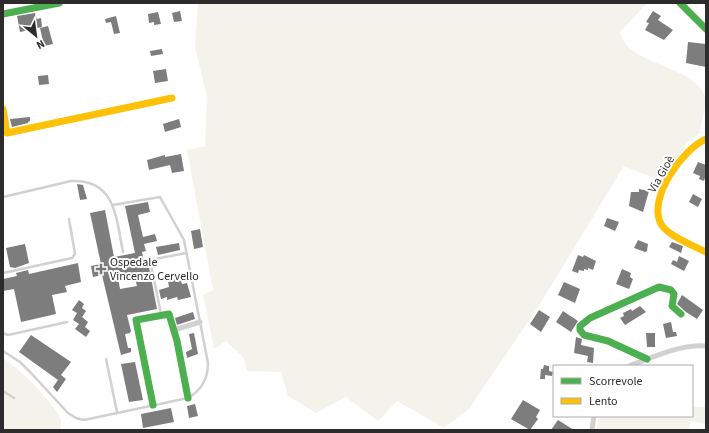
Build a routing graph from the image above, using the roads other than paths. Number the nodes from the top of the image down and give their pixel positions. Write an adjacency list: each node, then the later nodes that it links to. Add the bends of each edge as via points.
1 (58, 3): 3 (street)
2 (680, 3): 4 (street)
3 (3, 14)
4 (706, 29)
5 (172, 98): 6 (street, via 8,133)
6 (3, 109)
7 (706, 139): 12 (street, Via Gioè, via 691,146 660,193 656,211 661,225 666,230)
8 (3, 197): 9 (lane, via 71,181 81,181 92,183 102,190)
9 (113, 205): 11 (lane); 13 (lane, via 160,197 184,240)
10 (68, 219): 14 (lane, via 75,254 72,258)
11 (123, 252)
12 (706, 252)
13 (186, 253): 16 (lane, via 150,260); 18 (lane)
14 (3, 273)
15 (681, 314): 24 (street, via 672,306 674,294 671,290 659,287 590,318 580,326 584,335 608,341)
16 (161, 315): 19 (street, via 169,314); 29 (street, via 136,320)
17 (67, 322): 20 (lane, via 8,335)
18 (200, 322): 19 (street); 28 (lane, via 208,373 201,388)
19 (174, 330): 28 (street)
20 (3, 333)
21 (706, 346): 24 (street, via 694,345)
22 (3, 351): 30 (lane, via 20,362 68,413 76,418 84,420)
23 (106, 359): 30 (lane)
24 (647, 359): 25 (street)
25 (632, 365)
26 (3, 391): 27 (lane)
27 (14, 398)
28 (188, 398): 29 (lane)
29 (153, 405): 30 (lane)
30 (117, 412)
31 (594, 417): 32 (street)
32 (592, 430)

